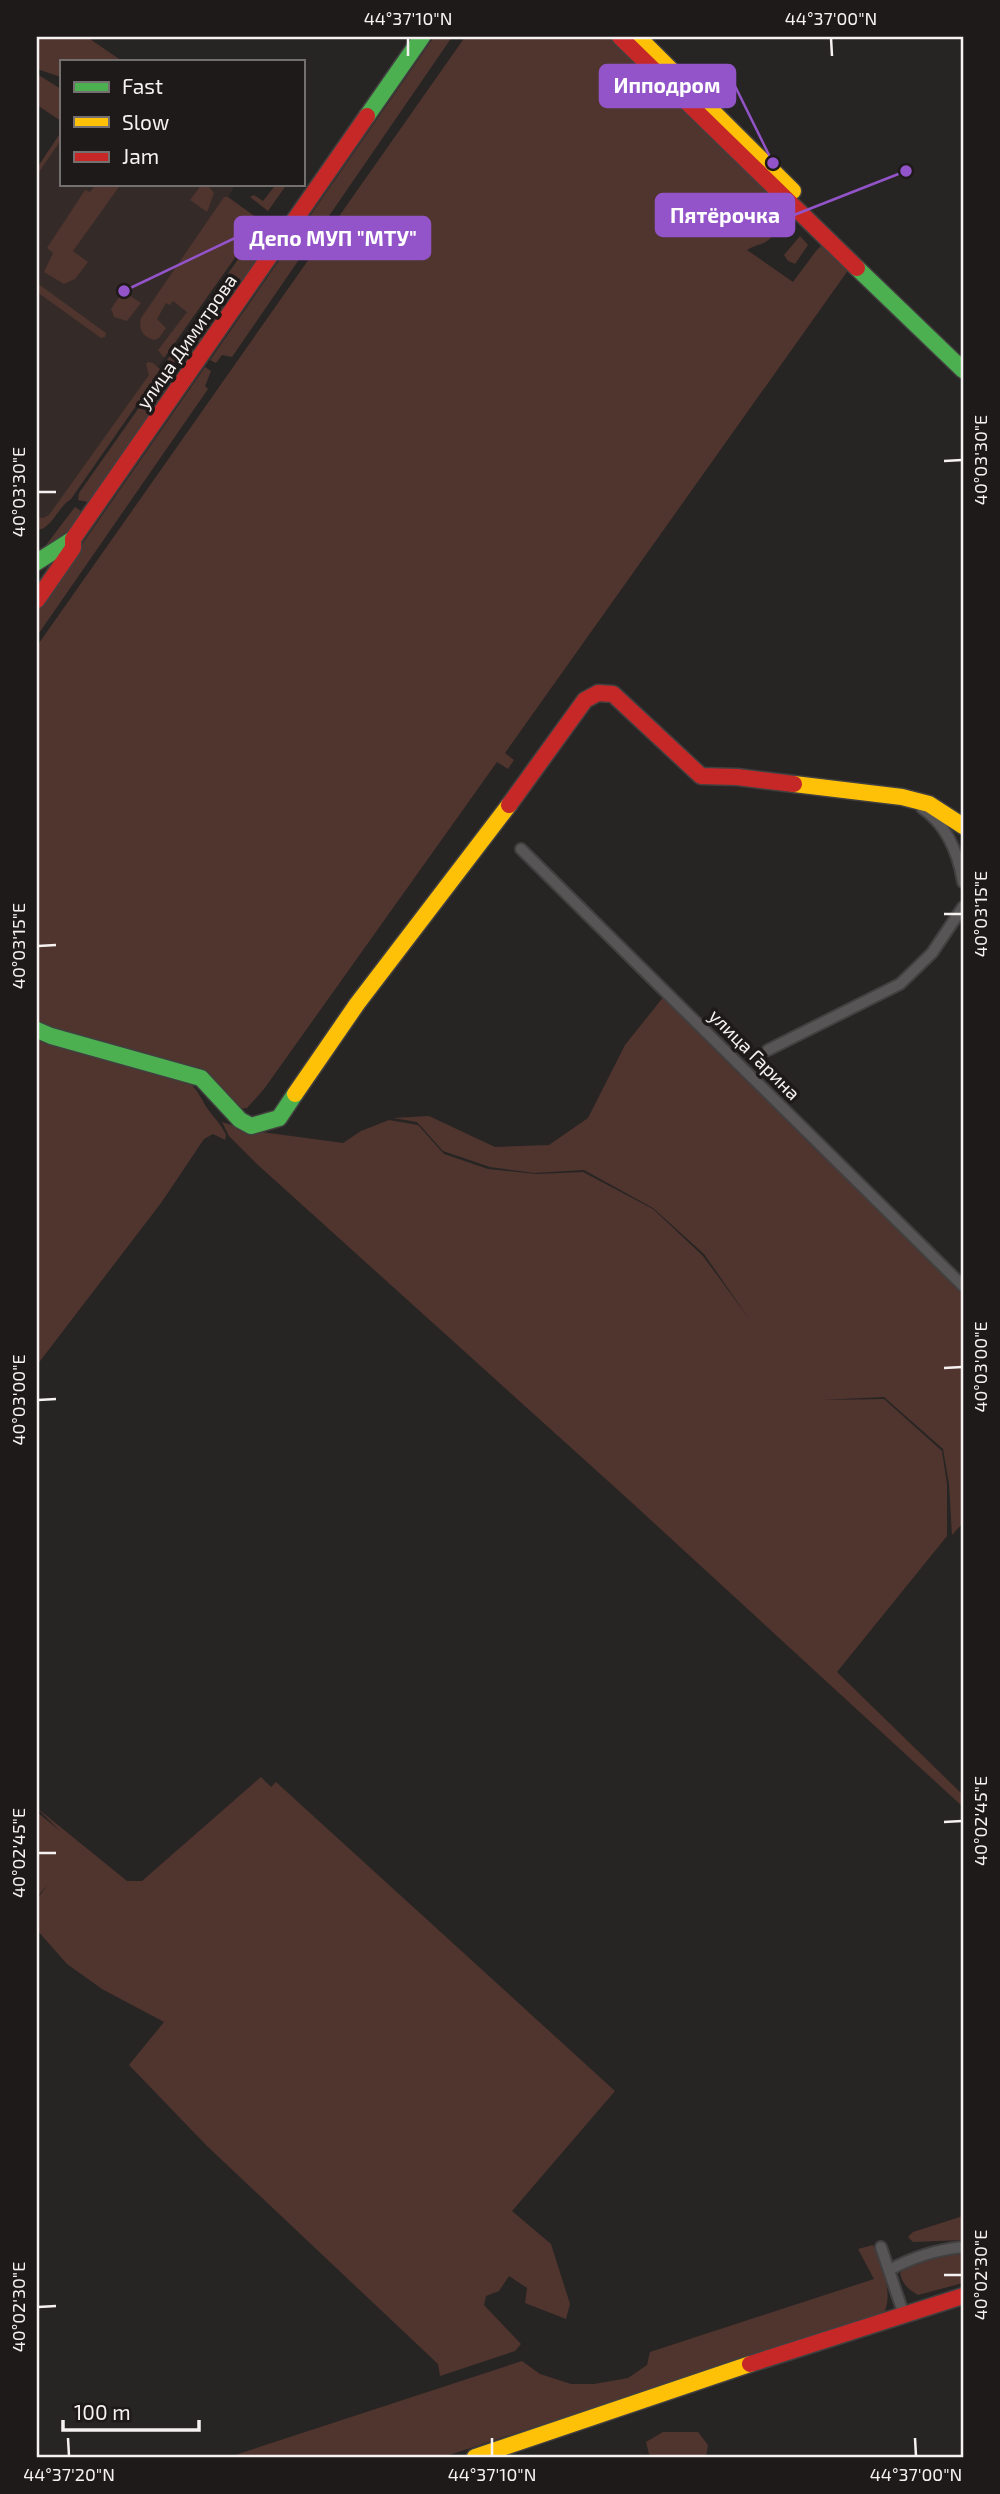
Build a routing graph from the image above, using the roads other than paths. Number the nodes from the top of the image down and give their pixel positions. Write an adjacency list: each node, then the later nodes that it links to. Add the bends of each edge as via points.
1 (422, 37): 6 (main road, улица Димитрова)
2 (620, 37): 3 (main road)
3 (640, 44): 4 (main road); 5 (main road, via 754,169)
4 (963, 356)
5 (963, 370)
6 (73, 539): 7 (main road); 8 (main road, улица Димитрова, via 73,548)
7 (37, 562)
8 (37, 600)
9 (900, 797): 10 (main road, via 929,804); 12 (street, via 931,814 946,830); 14 (main road, via 701,776 613,694 592,695 357,1004 279,1118 251,1126 201,1078)
10 (963, 826)
11 (522, 849): 16 (street, улица Гарина)
12 (963, 882)
13 (963, 907): 15 (street, via 932,953 900,984)
14 (37, 1030)
15 (768, 1050)
16 (963, 1286)
17 (881, 2247): 19 (street)
18 (963, 2247): 19 (street, via 917,2256)
19 (889, 2270): 21 (street)
20 (963, 2296): 21 (main road)
21 (904, 2315): 22 (main road)
22 (475, 2457)

